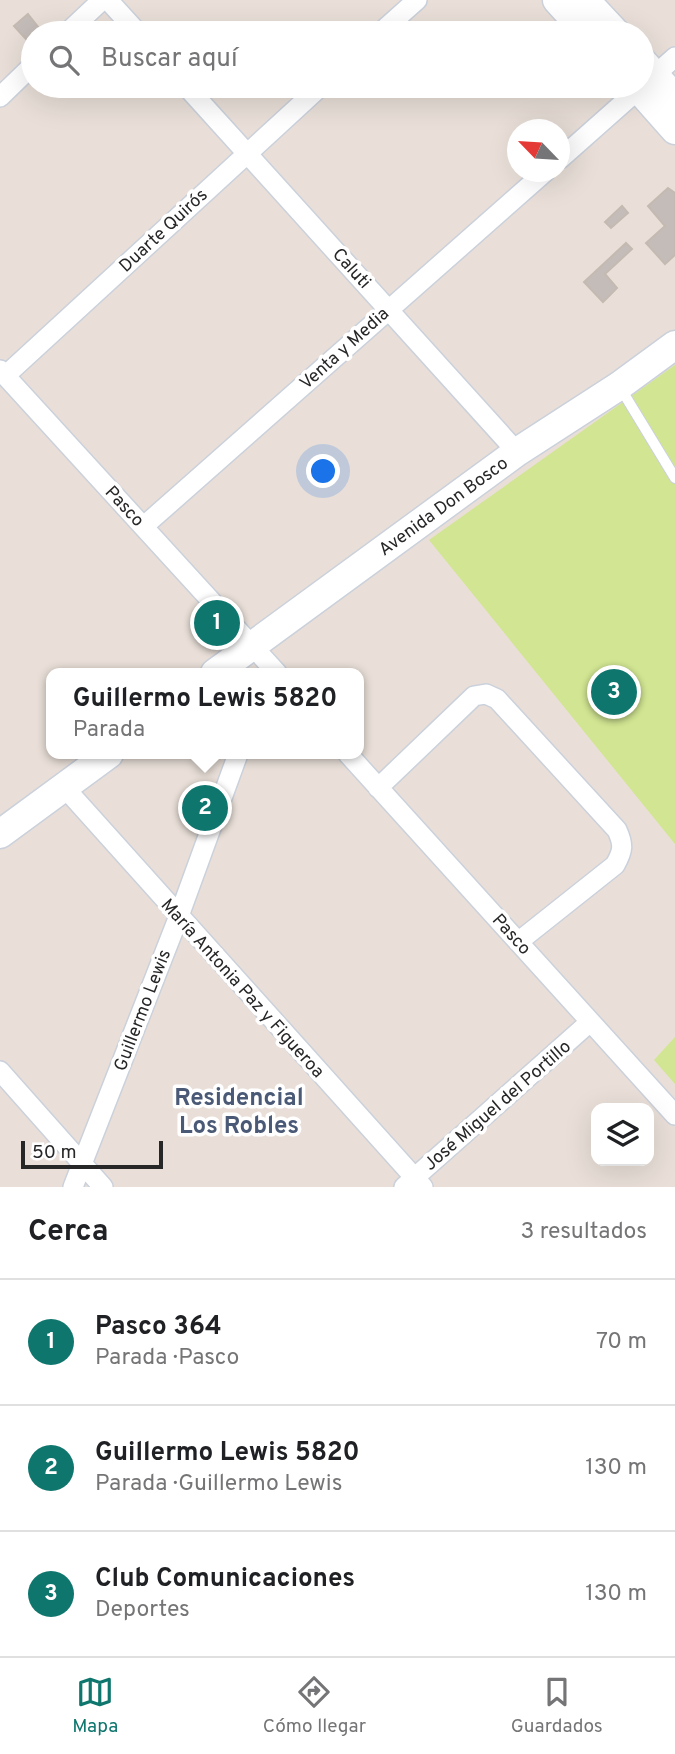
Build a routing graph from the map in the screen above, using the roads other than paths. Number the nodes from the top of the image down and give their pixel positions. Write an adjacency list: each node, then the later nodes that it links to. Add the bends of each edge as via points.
1 (102, 0): 6 (street)
2 (108, 0): 7 (street)
3 (417, 0): 8 (street)
4 (556, 0): 9 (main road)
5 (585, 0): 10 (main road)
6 (80, 21)
7 (127, 21)
8 (393, 21)
9 (576, 21)
10 (605, 21)
11 (21, 77): 14 (street)
12 (654, 79): 18 (main road)
13 (654, 85): 19 (main road)
14 (0, 97)
15 (197, 98): 21 (street, Caluti)
16 (308, 98): 21 (street, Duarte Quirós)
17 (624, 98): 20 (street)
18 (675, 98)
19 (675, 130)
20 (570, 149)
21 (247, 153): 23 (street, Caluti); 25 (street, Duarte Quirós)
22 (534, 182): 23 (street, Venta y Media)
23 (389, 309): 27 (street, Caluti); 29 (street, Venta y Media)
24 (675, 345): 26 (main road, Avenida Don Bosco)
25 (3, 373): 29 (street, Pasco)
26 (619, 386): 27 (main road, Avenida Don Bosco); 28 (lane)
27 (517, 452): 30 (main road, Avenida Don Bosco)
28 (675, 478)
29 (144, 526): 30 (street, Pasco)
30 (266, 664): 31 (main road, Avenida Don Bosco)
31 (243, 668)
32 (103, 759): 35 (main road)
33 (236, 759): 38 (street, Guillermo Lewis)
34 (352, 759): 36 (street, Pasco)
35 (65, 788): 37 (main road); 38 (street, María Antonia Paz y Figueroa)
36 (378, 788): 39 (street, Pasco); 39 (street, via 474,696 486,694 497,699 599,810 623,842 615,865)
37 (0, 834)
38 (179, 916): 43 (street, Guillermo Lewis); 44 (street, María Antonia Paz y Figueroa)
39 (519, 942): 40 (street, Pasco)
40 (590, 1023): 42 (street, Pasco); 44 (street, José Miguel del Portillo)
41 (0, 1071): 43 (street)
42 (675, 1115)
43 (82, 1164): 45 (street, Guillermo Lewis); 46 (street)
44 (414, 1184)
45 (73, 1187)
46 (103, 1187)

